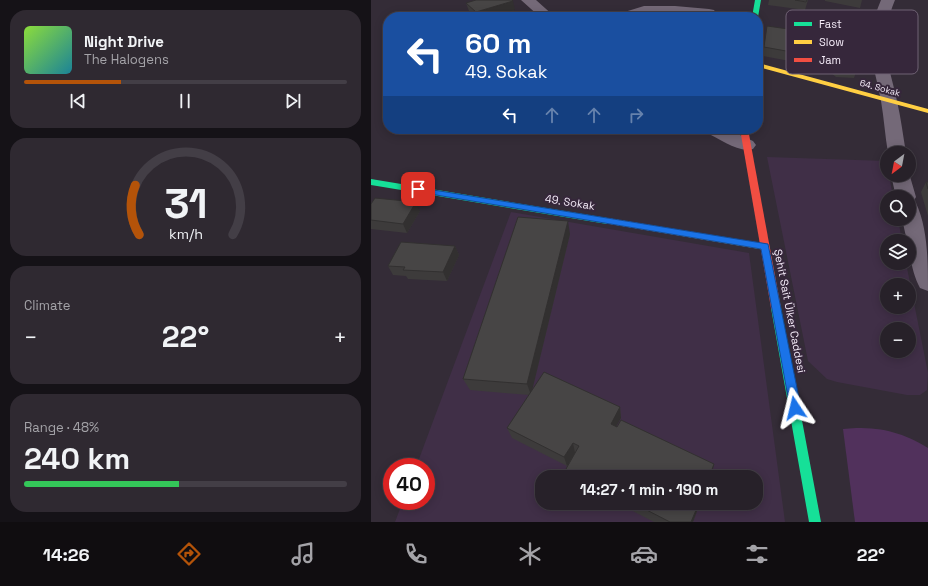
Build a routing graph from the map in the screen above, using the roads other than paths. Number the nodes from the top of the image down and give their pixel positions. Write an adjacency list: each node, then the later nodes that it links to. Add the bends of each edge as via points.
1 (528, 0): 6 (street)
2 (758, 0): 8 (street)
3 (887, 0): 5 (street)
4 (709, 10): 7 (street)
5 (883, 10)
6 (542, 12)
7 (638, 12)
8 (756, 12)
9 (763, 66): 10 (street, 64. Sokak)
10 (786, 73)
11 (791, 74): 13 (street, 64. Sokak)
12 (881, 74): 13 (street)
13 (888, 100): 14 (street, 64. Sokak); 17 (street)
14 (928, 111)
15 (733, 134): 16 (street)
16 (745, 137): 20 (street, Şehit Sait Ülker Caddesi)
17 (896, 146)
18 (371, 182): 20 (street, 49. Sokak)
19 (914, 226): 21 (street)
20 (765, 247): 22 (street, Şehit Sait Ülker Caddesi)
21 (928, 282)
22 (815, 522)

